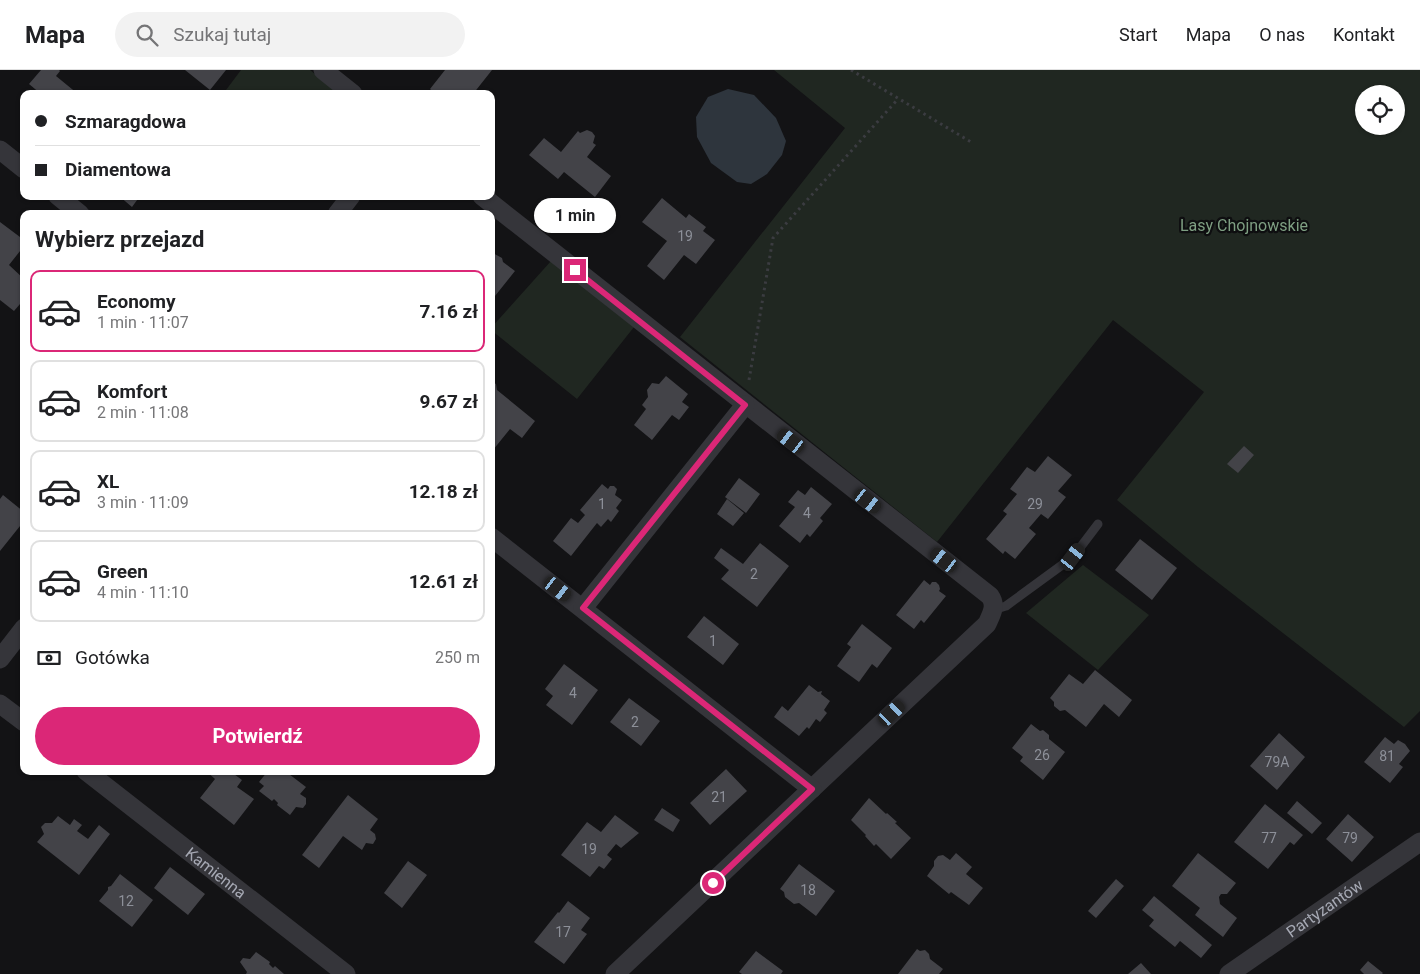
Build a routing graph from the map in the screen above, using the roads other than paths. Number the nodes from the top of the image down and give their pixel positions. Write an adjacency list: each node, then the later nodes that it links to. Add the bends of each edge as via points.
1 (323, 70): 2 (street)
2 (348, 90)
3 (0, 150): 4 (street)
4 (20, 166)
5 (63, 200): 8 (street)
6 (348, 200): 9 (street)
7 (487, 200): 10 (street)
8 (75, 210)
9 (340, 210)
10 (745, 405): 13 (street); 14 (street)
11 (1098, 524): 13 (lane, via 1073,557 1006,606)
12 (495, 540): 14 (street)
13 (992, 603): 20 (street, via 987,624)
14 (583, 608): 20 (street)
15 (20, 633): 16 (street)
16 (0, 659)
17 (0, 704): 18 (street)
18 (20, 719)
19 (91, 775): 23 (street, Kamienna)
20 (812, 789): 24 (street)
21 (1420, 842): 22 (street, Partyzantów)
22 (1240, 971)
23 (346, 974)
24 (615, 974)

